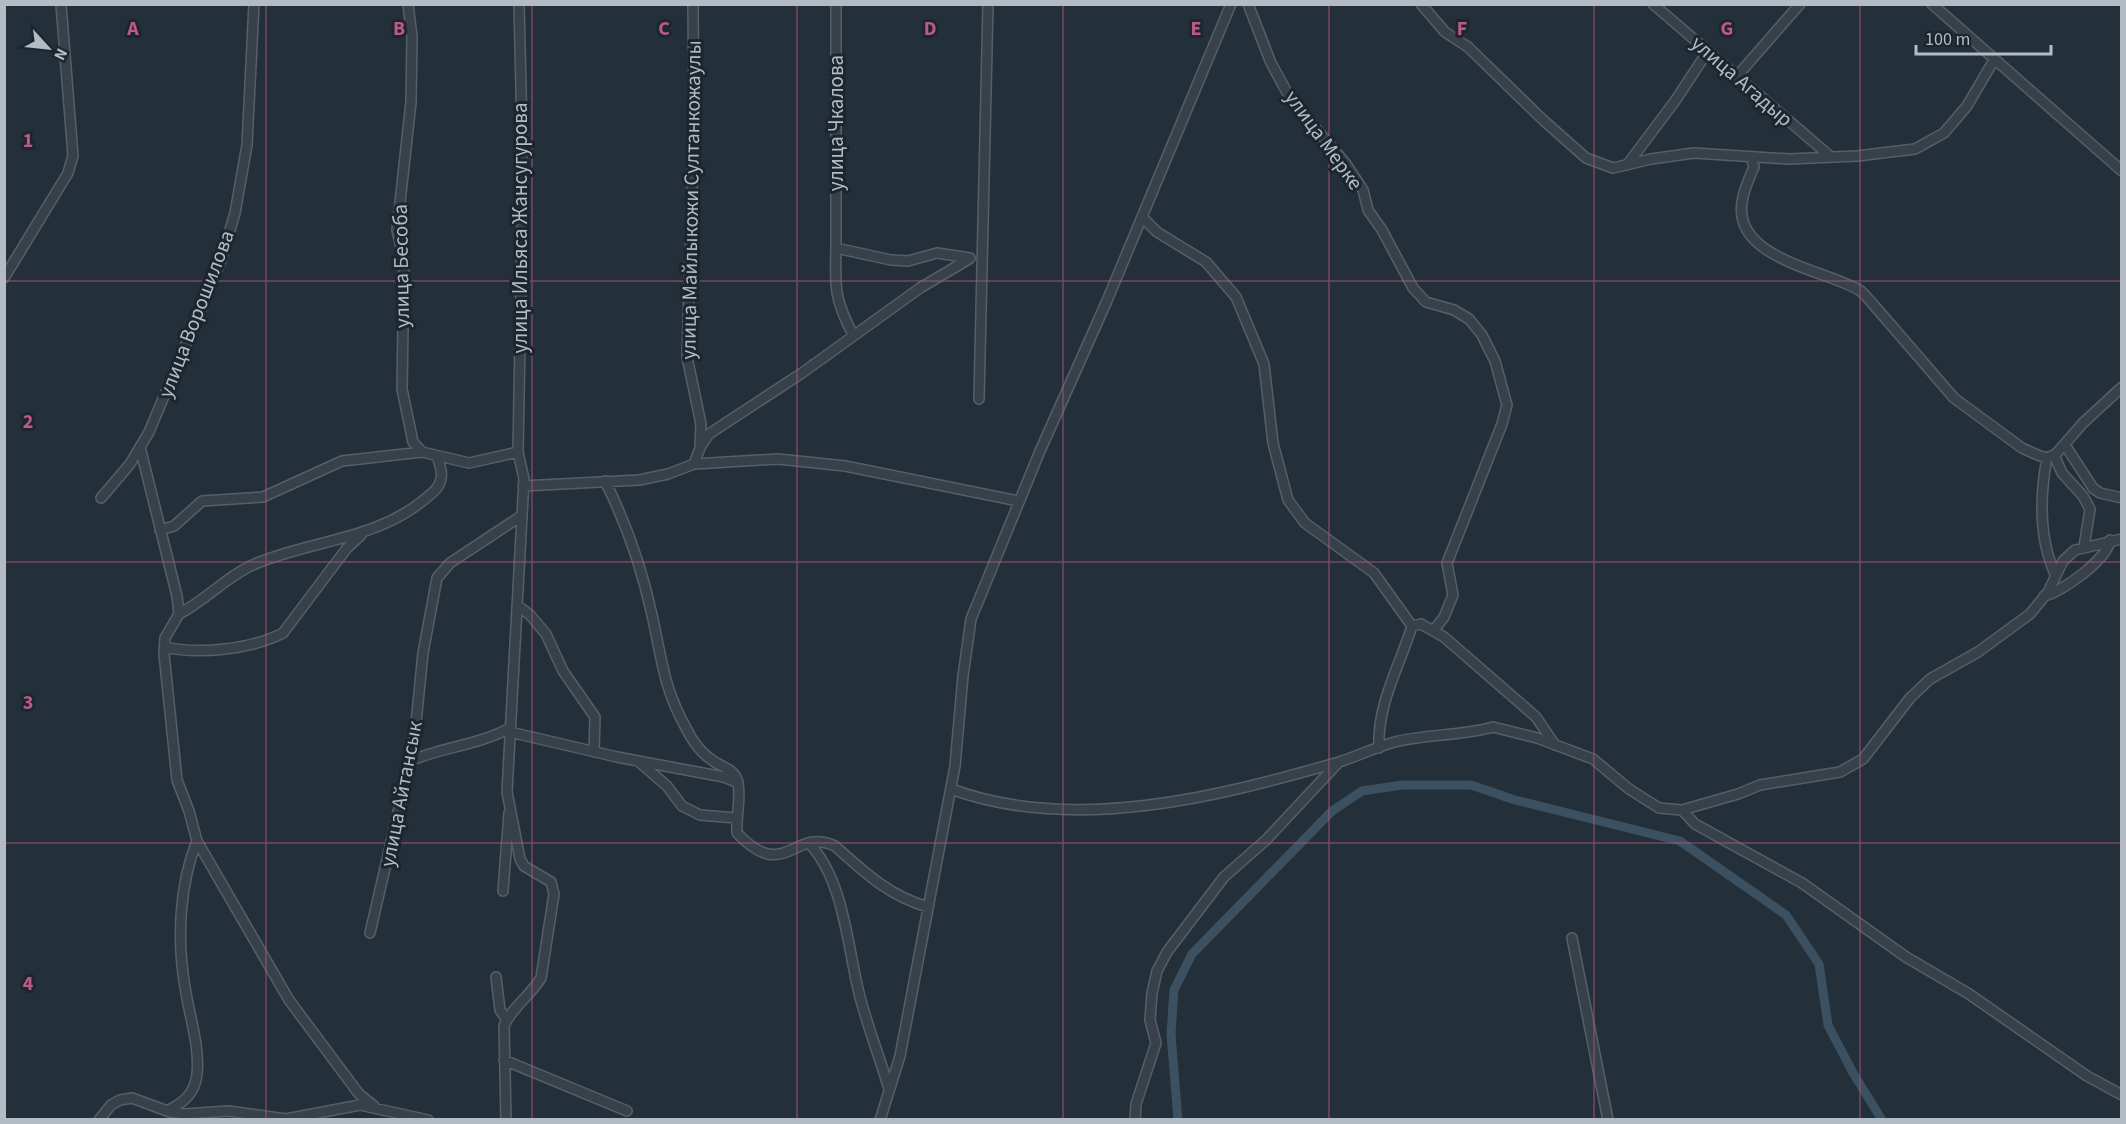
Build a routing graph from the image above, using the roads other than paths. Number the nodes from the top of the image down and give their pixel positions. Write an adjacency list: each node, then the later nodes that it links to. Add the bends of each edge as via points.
1 (61, 4): 25 (street, via 74,156 68,173)
2 (254, 4): 30 (street, улица Ворошилова, via 247,145 235,213 220,261)
3 (408, 4): 32 (street, улица Бесоба, via 411,102 397,230 404,261 402,389 413,442)
4 (519, 4): 33 (street, улица Ильяса Жансугурова, via 523,175)
5 (693, 4): 31 (street, улица Майлыкожи Султанкожаулы, via 694,125 687,357 701,424)
6 (837, 4): 22 (street, улица Чкалова)
7 (988, 4): 23 (street)
8 (1231, 4): 21 (street)
9 (1248, 4): 55 (street, улица Мерке, via 1271,63 1290,98 1352,172 1371,216 1413,288 1426,302 1455,310 1469,319 1495,361 1508,405 1447,564 1451,605)
10 (1421, 4): 19 (street, via 1445,32 1468,47 1586,158 1613,168)
11 (1653, 4): 14 (street, улица Агадыр)
12 (1800, 4): 16 (street)
13 (1932, 4): 15 (street)
14 (1708, 51): 16 (street, улица Агадыр); 19 (street)
15 (1994, 60): 17 (street, via 1967,106 1944,132 1915,149); 20 (street)
16 (1738, 75): 17 (street, улица Агадыр)
17 (1831, 157): 18 (street)
18 (1751, 158): 19 (street, via 1694,153); 35 (street, via 1754,167 1742,199 1742,212 1757,244 1859,291 1954,398 2022,448)
19 (1627, 165)
20 (2121, 171)
21 (1142, 217): 42 (street); 54 (street, via 1157,232 1206,262 1236,297 1264,364 1273,443 1288,500 1305,523 1374,573)
22 (836, 244): 24 (street, via 891,260 908,261 937,253); 26 (street, улица Чкалова, via 834,289)
23 (982, 256): 24 (street); 28 (street)
24 (970, 258): 26 (street)
25 (4, 278)
26 (853, 335): 31 (street, via 709,434)
27 (2121, 387): 29 (street)
28 (979, 399)
29 (2065, 445): 35 (street); 39 (street)
30 (140, 447): 40 (street, улица Ворошилова); 45 (street)
31 (700, 448): 36 (street, улица Майлыкожи Султанкожаулы)
32 (422, 452): 34 (street); 45 (street, via 342,461 263,496 202,501 174,526)
33 (518, 452): 34 (street, via 469,463); 38 (street, улица Ильяса Жансугурова)
34 (437, 456): 46 (street, via 442,476 439,486 406,514)
35 (2051, 457): 43 (street); 50 (street, via 2041,490 2049,560)
36 (694, 464): 37 (street, via 668,474); 42 (street, via 778,459 845,466)
37 (605, 481): 38 (street); 64 (street, via 644,581 663,678 671,697 699,748 732,771)
38 (524, 486): 44 (street, улица Ильяса Жансугурова)
39 (2100, 493): 41 (street); 43 (street)
40 (101, 498)
41 (2121, 498)
42 (1019, 501): 65 (street, via 967,635)
43 (2090, 509): 49 (street)
44 (521, 516): 52 (street, улица Ильяса Жансугурова); 62 (street, улица Айтансык, via 441,570 436,578)
45 (160, 530): 53 (street)
46 (362, 534): 53 (street, via 296,549 251,566); 56 (street, via 283,633 218,651)
47 (2121, 539): 48 (street)
48 (2110, 540): 49 (street); 51 (street, via 2104,555 2075,580 2056,594)
49 (2084, 547): 50 (street, via 2063,561)
50 (2055, 574): 51 (street)
51 (2044, 596): 67 (street, via 2030,614 1978,652 1930,679 1910,698 1863,759 1840,772 1760,784)
52 (517, 605): 57 (street, улица Ильяса Жансугурова); 60 (street, via 546,634 563,671 595,717)
53 (179, 614): 56 (street, via 165,638)
54 (1412, 626): 55 (street, via 1421,624); 59 (street, via 1384,700)
55 (1434, 630): 58 (street, via 1536,717)
56 (165, 647): 69 (street, via 177,780)
57 (510, 730): 60 (street); 62 (street); 66 (street, улица Ильяса Жансугурова)
58 (1555, 745): 59 (street, via 1493,727); 67 (street, via 1593,759 1659,808)
59 (1379, 748): 63 (street)
60 (594, 752): 61 (street)
61 (638, 760): 64 (street); 68 (street, via 668,786 682,806 700,815)
62 (410, 761): 73 (street, улица Айтансык)
63 (1339, 762): 65 (street, via 1205,795 1098,810 1042,810 977,799); 87 (street, via 1266,840 1224,877 1167,952 1152,993 1150,1020 1156,1043 1136,1104)
64 (738, 783): 68 (street)
65 (951, 789): 72 (street)
66 (509, 802): 71 (street); 76 (street, via 520,859 524,866 551,882 554,894 541,978)
67 (1682, 810): 79 (street, via 1695,824 1802,883 1906,957)
68 (736, 818): 70 (street, via 737,833 760,852 777,856)
69 (197, 841): 80 (street, via 289,1000 359,1094); 81 (street, via 189,861 182,951 197,1076 191,1094)
70 (809, 843): 72 (street, via 827,842 835,846 874,882); 78 (street, via 823,858 833,883 861,1000)
71 (503, 891)
72 (928, 907): 78 (street, via 900,1056)
73 (370, 933)
74 (1572, 938): 88 (street)
75 (496, 977): 76 (street, via 500,1010)
76 (507, 1020): 77 (street)
77 (504, 1060): 82 (street); 85 (street)
78 (889, 1089): 86 (street)
79 (2121, 1095)
80 (374, 1106): 81 (street, via 346,1106 286,1119 228,1111); 84 (street)
81 (167, 1111): 83 (street, via 132,1098 111,1105)
82 (627, 1111)
83 (99, 1119)
84 (428, 1119)
85 (506, 1119)
86 (880, 1119)
87 (1135, 1119)
88 (1608, 1119)

